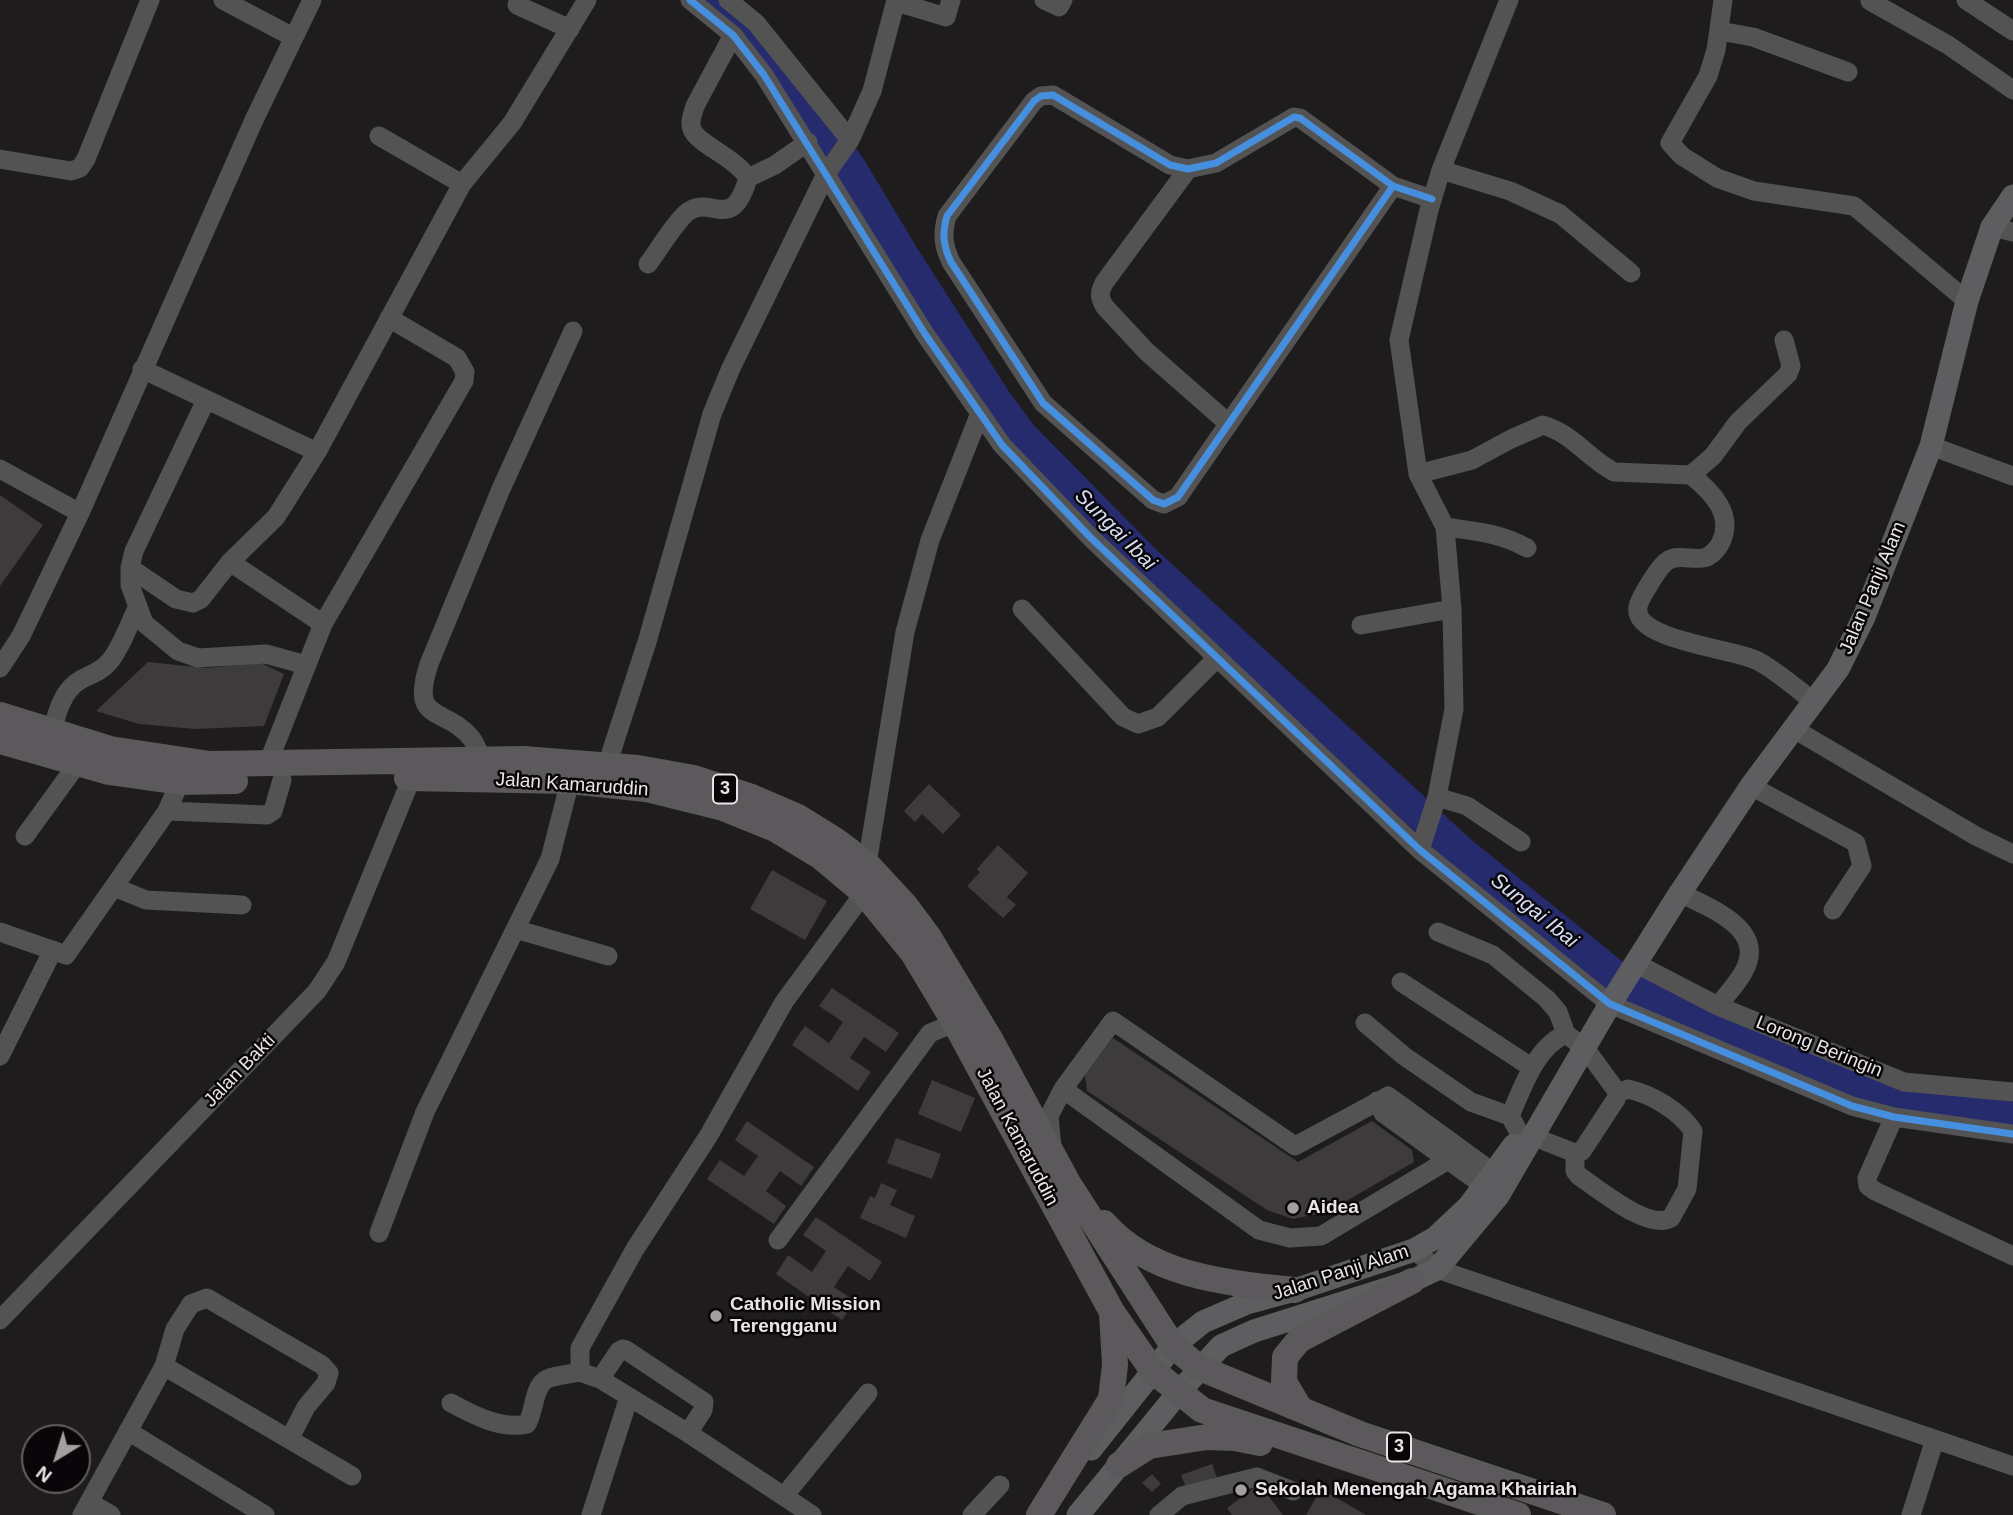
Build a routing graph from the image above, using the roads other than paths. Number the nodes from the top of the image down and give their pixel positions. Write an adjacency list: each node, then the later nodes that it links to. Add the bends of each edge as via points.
1 (150, 0): 27 (street, via 79,168 71,171)
2 (223, 0): 21 (street)
3 (312, 0): 21 (street)
4 (587, 0): 17 (street)
5 (690, 0): 16 (street)
6 (728, 0): 25 (street, via 756,23)
7 (951, 0): 14 (street, via 946,17)
8 (1044, 0): 9 (street, via 1059,7)
9 (1063, 0)
10 (1509, 0): 29 (street)
11 (1723, 0): 18 (street)
12 (1966, 0): 19 (street)
13 (1870, 1): 23 (street, via 1948,45)
14 (900, 3): 25 (street, via 872,91)
15 (517, 5): 17 (street)
16 (710, 8): 20 (street)
17 (570, 29): 32 (street, via 512,123)
18 (1719, 30): 22 (street, via 1753,37); 39 (street, via 1708,76 1670,143 1717,178 1754,191 1854,206)
19 (2013, 31)
20 (733, 35): 26 (street); 31 (street, via 695,106 692,129 699,139 741,166)
21 (293, 37): 43 (street)
22 (1848, 72)
23 (2013, 90)
24 (379, 136): 32 (street)
25 (849, 141): 30 (street)
26 (808, 142): 30 (street); 31 (street)
27 (0, 159)
28 (1188, 169): 33 (street, via 1216,163 1294,117); 46 (street, via 1104,283 1100,298 1147,352); 46 (street, via 1170,165 1053,95 1041,96 947,216 944,247 1043,403 1153,500 1164,504 1178,497)
29 (1441, 170): 35 (street); 38 (street, via 1510,191 1559,214)
30 (826, 173): 45 (street, via 925,334); 73 (street, via 712,414)
31 (748, 178): 37 (street, via 744,192 726,210 700,207 687,212)
32 (462, 184): 40 (street)
33 (1393, 186): 35 (street); 46 (street)
34 (2013, 196): 36 (main road, Jalan Panji Alam)
35 (1432, 199): 50 (street, via 1399,340)
36 (2003, 229): 39 (main road, Jalan Panji Alam)
37 (648, 264)
38 (1631, 273)
39 (1968, 301): 47 (main road, Jalan Panji Alam)
40 (389, 318): 48 (street); 61 (street, via 457,358 466,372)
41 (573, 331): 71 (street, via 501,489 421,688 427,706 472,739)
42 (1784, 340): 51 (street, via 1791,366 1788,374)
43 (142, 369): 44 (street); 53 (street)
44 (206, 400): 48 (street); 57 (street)
45 (980, 413): 63 (street, via 1002,445 1072,518); 85 (street, via 930,540 905,632)
46 (1229, 424)
47 (1931, 446): 52 (street); 66 (main road, Jalan Panji Alam, via 1864,617 1838,669)
48 (317, 452): 56 (street, via 276,517)
49 (0, 470): 53 (street)
50 (1418, 474): 51 (street, via 1472,460 1543,425 1568,435 1614,472); 54 (street)
51 (1691, 475): 66 (street, via 1711,491 1723,512 1726,530 1719,548 1707,557 1665,562 1638,604 1638,614 1643,622 1680,641 1758,661)
52 (2013, 476)
53 (80, 513): 65 (street, via 21,636)
54 (1445, 527): 55 (street, via 1494,534); 60 (street)
55 (1527, 548)
56 (230, 562): 57 (street, via 193,603 176,599); 61 (street)
57 (130, 568): 58 (street, via 130,585)
58 (138, 606): 64 (street, via 144,623 178,651 198,659 266,654); 69 (street, via 110,661 67,692)
59 (1023, 609): 63 (street, via 1123,717 1138,724 1158,717)
60 (1452, 609): 62 (street); 79 (street, via 1454,709)
61 (323, 624): 64 (street)
62 (1361, 625)
63 (1217, 658): 83 (street)
64 (306, 665): 74 (street)
65 (0, 668)
66 (1814, 702): 68 (main road, Jalan Panji Alam)
67 (0, 715): 69 (highway, Jalan Kamaruddin / 3)
68 (1794, 729): 78 (main road, Jalan Panji Alam); 84 (street)
69 (52, 731): 74 (highway, Jalan Kamaruddin / 3, via 110,749)
70 (0, 741): 72 (highway, Jalan Kamaruddin / 3)
71 (482, 759): 73 (highway, Jalan Kamaruddin / 3); 74 (highway, Jalan Kamaruddin / 3)
72 (78, 763): 77 (highway, Jalan Kamaruddin / 3); 81 (street)
73 (607, 765): 85 (highway, Jalan Kamaruddin / 3, via 695,778 749,796 798,817)
74 (275, 772): 75 (highway, Jalan Kamaruddin / 3); 77 (highway, Jalan Kamaruddin / 3); 80 (street, via 273,811 267,816)
75 (412, 778): 76 (highway, Jalan Kamaruddin / 3); 126 (street, Jalan Bakti, via 336,962 317,991)
76 (570, 781): 88 (highway, Jalan Kamaruddin / 3, via 646,789 723,808 775,829 821,857); 91 (street, via 550,859)
77 (180, 782): 80 (street)
78 (1751, 786): 87 (main road, Jalan Panji Alam); 90 (street, via 1856,843 1862,866)
79 (1437, 798): 82 (street, via 1467,806); 83 (street)
80 (167, 811): 86 (street)
81 (25, 836)
82 (1521, 842)
83 (1420, 849): 98 (street)
84 (2013, 854)
85 (867, 864): 114 (highway, Jalan Kamaruddin / 3, via 928,936)
86 (114, 887): 89 (street, via 146,900); 94 (street, via 66,955)
87 (1680, 892): 96 (main road, Jalan Panji Alam); 99 (street, via 1731,921 1743,931 1750,949 1745,970)
88 (864, 893): 100 (highway, Jalan Kamaruddin / 3, via 912,953); 131 (street, via 785,1002 709,1135 635,1249 580,1348)
89 (242, 905)
90 (1833, 910)
91 (515, 929): 95 (street); 118 (street, via 425,1112)
92 (0, 932): 94 (street)
93 (1438, 932): 102 (street, via 1493,955 1547,999)
94 (53, 950): 104 (street)
95 (608, 956)
96 (1635, 963): 98 (main road, Jalan Panji Alam); 99 (street, Lorong Beringin)
97 (1401, 982): 105 (street)
98 (1610, 1004): 103 (main road, Jalan Panji Alam); 110 (street, via 1852,1105)
99 (1718, 1006): 107 (street, Lorong Beringin, via 1904,1082)
100 (955, 1023): 119 (street, via 930,1033); 125 (highway, Jalan Kamaruddin / 3)
101 (1365, 1023): 111 (street, via 1471,1102)
102 (1566, 1034): 103 (street); 105 (street)
103 (1585, 1048): 108 (street); 111 (main road, Jalan Panji Alam)
104 (0, 1056)
105 (1531, 1067): 111 (street)
106 (1063, 1089): 109 (street, via 1113,1021 1295,1146); 114 (street, via 1049,1116); 115 (street, via 1259,1230 1290,1238 1321,1236)
107 (2013, 1092)
108 (1618, 1093): 113 (street, via 1582,1151); 113 (street, via 1628,1089 1653,1099 1684,1118 1693,1131 1687,1189 1671,1218 1642,1217 1579,1176)
109 (1377, 1101): 115 (street, via 1383,1113); 117 (street, via 1388,1096)
110 (1894, 1117): 112 (street); 121 (street, via 1867,1178 1868,1186)
111 (1522, 1129): 113 (street); 117 (main road, Jalan Panji Alam)
112 (2013, 1134)
113 (1575, 1153)
114 (1053, 1155): 116 (highway, Jalan Kamaruddin / 3)
115 (1448, 1160): 117 (street)
116 (1068, 1183): 124 (highway, via 1109,1229 1137,1251 1186,1274); 127 (highway, Jalan Kamaruddin / 3)
117 (1495, 1184): 120 (main road, Jalan Panji Alam, via 1435,1238); 122 (main road, Jalan Panji Alam)
118 (379, 1233)
119 (778, 1240)
120 (1414, 1250): 122 (street); 124 (main road, Jalan Panji Alam)
121 (2013, 1256)
122 (1437, 1269): 123 (main road, Jalan Panji Alam); 141 (street)
123 (1412, 1282): 129 (main road, Jalan Panji Alam, via 1254,1331 1221,1346); 137 (highway, via 1299,1340 1285,1357 1284,1382)
124 (1294, 1290): 127 (main road, Jalan Panji Alam, via 1203,1322)
125 (1112, 1312): 130 (highway, Jalan Kamaruddin / 3); 155 (highway, via 1115,1366 1111,1399)
126 (0, 1320)
127 (1173, 1346): 129 (highway, 3); 130 (main road, Jalan Panji Alam)
128 (164, 1366): 138 (street); 140 (street); 140 (street, via 175,1329 191,1304 207,1298 329,1373)
129 (1200, 1368): 133 (main road, Jalan Panji Alam); 137 (highway, 3)
130 (1153, 1371): 133 (highway, Jalan Kamaruddin / 3); 155 (main road, Jalan Panji Alam)
131 (580, 1372): 132 (street); 136 (street, via 539,1385 527,1424 479,1418)
132 (600, 1379): 135 (street); 139 (street, via 619,1351 626,1350 705,1402)
133 (1179, 1392): 142 (main road, Jalan Panji Alam); 144 (highway, 3, via 1202,1410)
134 (868, 1394): 148 (street)
135 (629, 1397): 139 (street); 152 (street)
136 (451, 1403)
137 (1300, 1409): 159 (highway, 3, via 1360,1434)
138 (128, 1431): 149 (street); 151 (street)
139 (688, 1433): 148 (street)
140 (290, 1438): 145 (street)
141 (1935, 1439): 143 (street); 160 (street)
142 (1119, 1465): 144 (highway, via 1149,1446 1208,1437 1235,1438); 156 (main road, Jalan Panji Alam)
143 (2013, 1466)
144 (1375, 1467): 158 (highway, 3)
145 (352, 1476)
146 (1000, 1485): 154 (street)
147 (1293, 1491): 157 (street, via 1257,1477 1182,1496)
148 (784, 1496): 153 (street)
149 (86, 1508): 150 (street)
150 (111, 1515)
151 (265, 1515)
152 (592, 1515)
153 (812, 1515)
154 (972, 1515)
155 (1039, 1515)
156 (1078, 1515)
157 (1159, 1515)
158 (1518, 1515)
159 (1603, 1515)
160 (1911, 1515)

